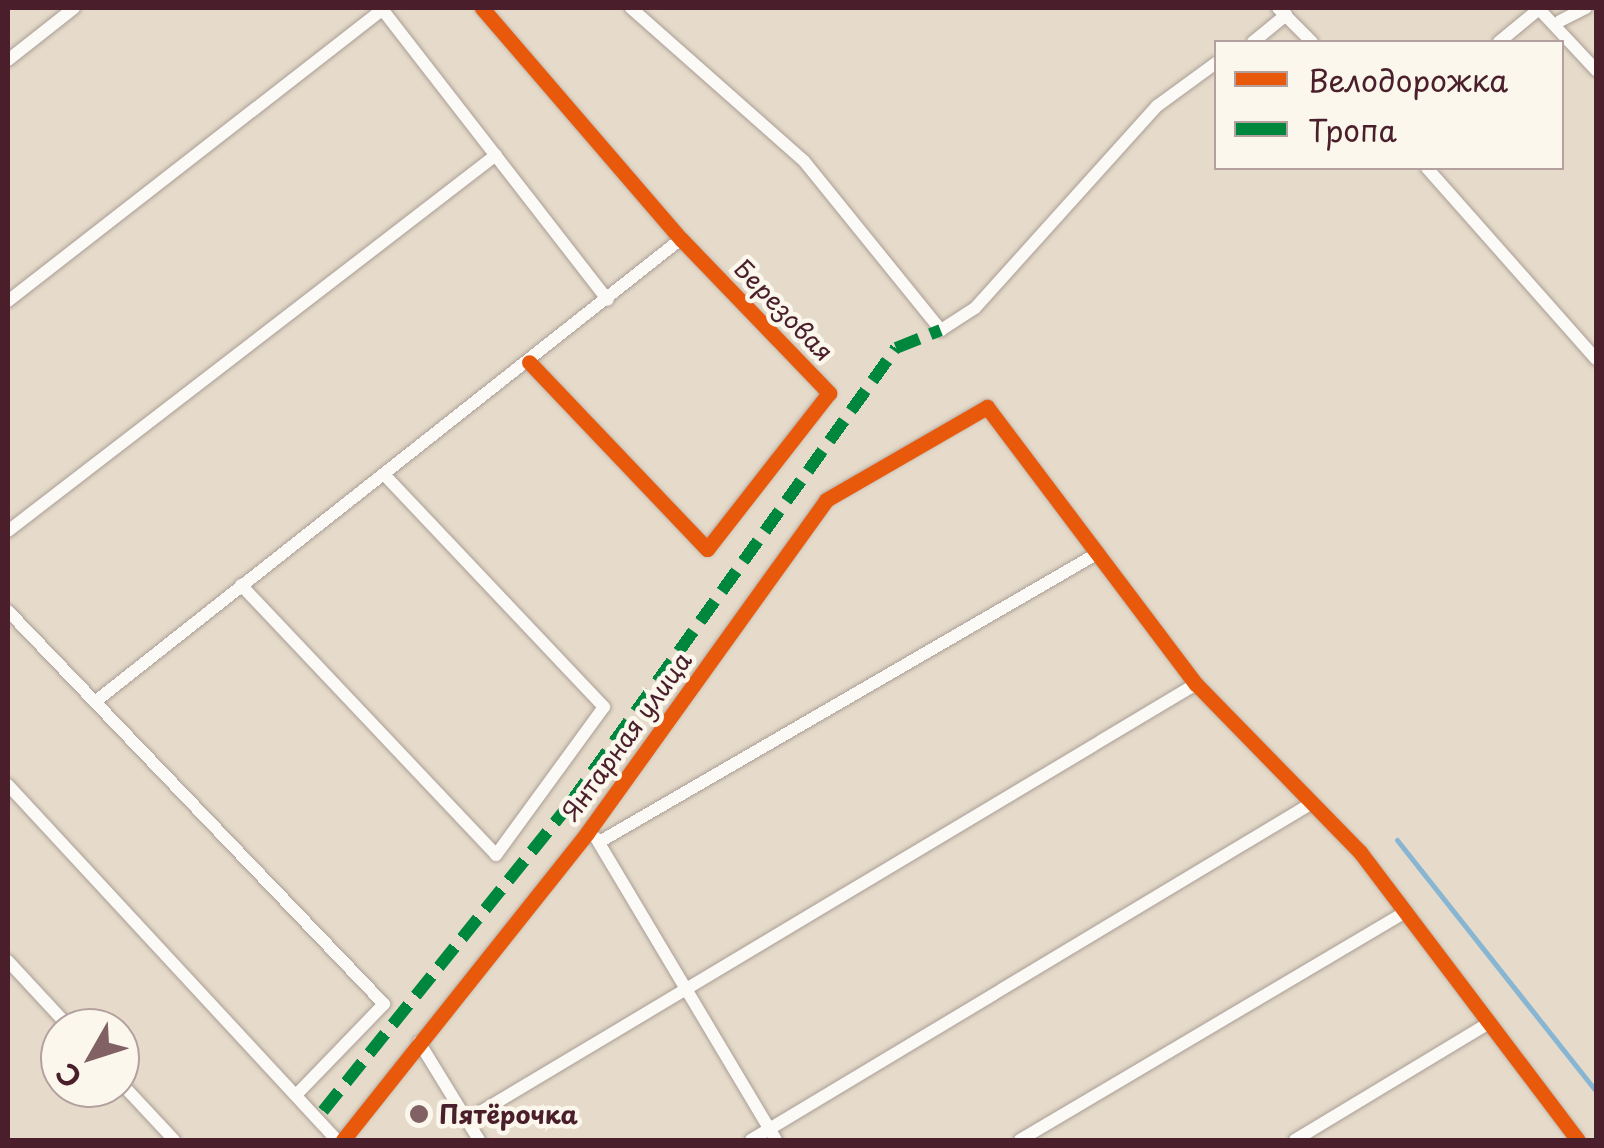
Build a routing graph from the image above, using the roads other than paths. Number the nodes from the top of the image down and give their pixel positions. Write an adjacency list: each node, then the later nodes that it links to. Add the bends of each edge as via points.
1 (74, 8): 12 (street)
2 (383, 8): 15 (street); 19 (street)
3 (482, 8): 17 (street, Березовая)
4 (632, 8): 13 (street, via 804,161 941,330 974,308 1157,106)
5 (1539, 8): 8 (street); 11 (street)
6 (1586, 8): 8 (street)
7 (1282, 11): 9 (street); 10 (street)
8 (1560, 21): 14 (street)
9 (1255, 40)
10 (1310, 40)
11 (1501, 40)
12 (8, 60)
13 (1214, 64)
14 (1596, 70)
15 (496, 156): 18 (street); 23 (street)
16 (1430, 170): 20 (street)
17 (680, 239): 18 (street); 21 (street, Березовая, via 829,393 707,549)
18 (608, 300): 21 (street)
19 (8, 301)
20 (1596, 359)
21 (529, 362): 22 (street)
22 (384, 474): 25 (street); 25 (street, via 604,707 496,855)
23 (8, 531)
24 (1098, 553): 27 (street); 31 (street, Янтарная улица, via 987,407 826,500); 32 (street, Янтарная улица)
25 (241, 585): 28 (street)
26 (8, 610): 28 (street)
27 (1196, 684): 30 (street); 35 (street)
28 (96, 701): 39 (street, via 384,1004)
29 (8, 786): 39 (street)
30 (1312, 803): 33 (street); 42 (street)
31 (587, 833): 32 (street); 38 (street, Янтарная улица)
32 (601, 841): 35 (street)
33 (1406, 912): 37 (street); 47 (street)
34 (8, 961): 36 (street)
35 (689, 984): 41 (street); 42 (street)
36 (51, 1008)
37 (1489, 1023): 48 (street); 49 (street)
38 (419, 1042): 41 (street); 44 (street, Янтарная улица)
39 (297, 1094): 44 (street)
40 (140, 1103): 43 (street)
41 (466, 1120): 45 (street)
42 (772, 1135): 46 (street)
43 (174, 1140)
44 (340, 1140)
45 (479, 1140)
46 (752, 1140)
47 (1020, 1140)
48 (1295, 1140)
49 (1578, 1140)

